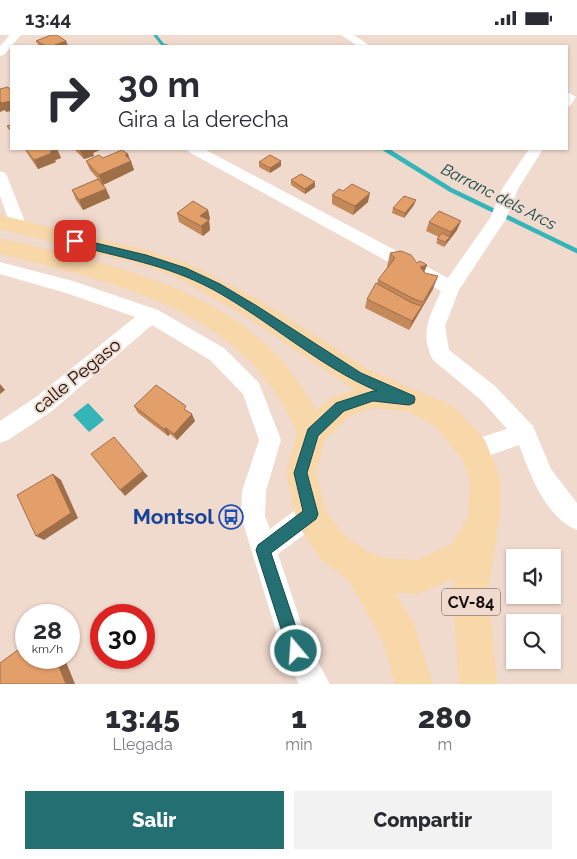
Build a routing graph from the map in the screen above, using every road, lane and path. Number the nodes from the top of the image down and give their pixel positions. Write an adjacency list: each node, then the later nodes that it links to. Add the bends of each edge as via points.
1 (16, 35): 4 (street)
2 (346, 35): 3 (street)
3 (363, 45)
4 (5, 50)
5 (196, 150): 11 (street)
6 (535, 150): 11 (street, via 510,189 498,219)
7 (0, 176): 8 (street)
8 (9, 224): 13 (main road, CV-84, via 182,270 254,309 357,377)
9 (0, 246): 15 (main road, via 104,271 164,291 220,321 267,361 287,385)
10 (0, 268): 12 (street, via 73,288)
11 (451, 288): 16 (street, via 435,326 440,354 488,393)
12 (151, 315): 14 (street, calle Pegaso, via 44,404); 21 (street, via 217,354 252,389 270,440 254,491 253,516)
13 (409, 399): 15 (main road, CV-84, via 373,396 340,407); 17 (main road, CV-84, via 443,415)
14 (0, 433)
15 (312, 433): 18 (main road, CV-84, via 301,473)
16 (525, 433): 17 (street); 19 (street, via 543,477 570,514)
17 (474, 450): 20 (main road, CV-84, via 485,478)
18 (311, 514): 21 (street); 22 (main road, CV-84, via 333,548)
19 (577, 518)
20 (484, 521): 22 (main road, CV-84, via 464,556 418,577 384,575); 25 (main road, CV-84, via 470,590)
21 (263, 550): 23 (street, via 296,651)
22 (360, 567): 24 (main road, CV-84, via 400,635)
23 (315, 684)
24 (414, 684)
25 (478, 684)

